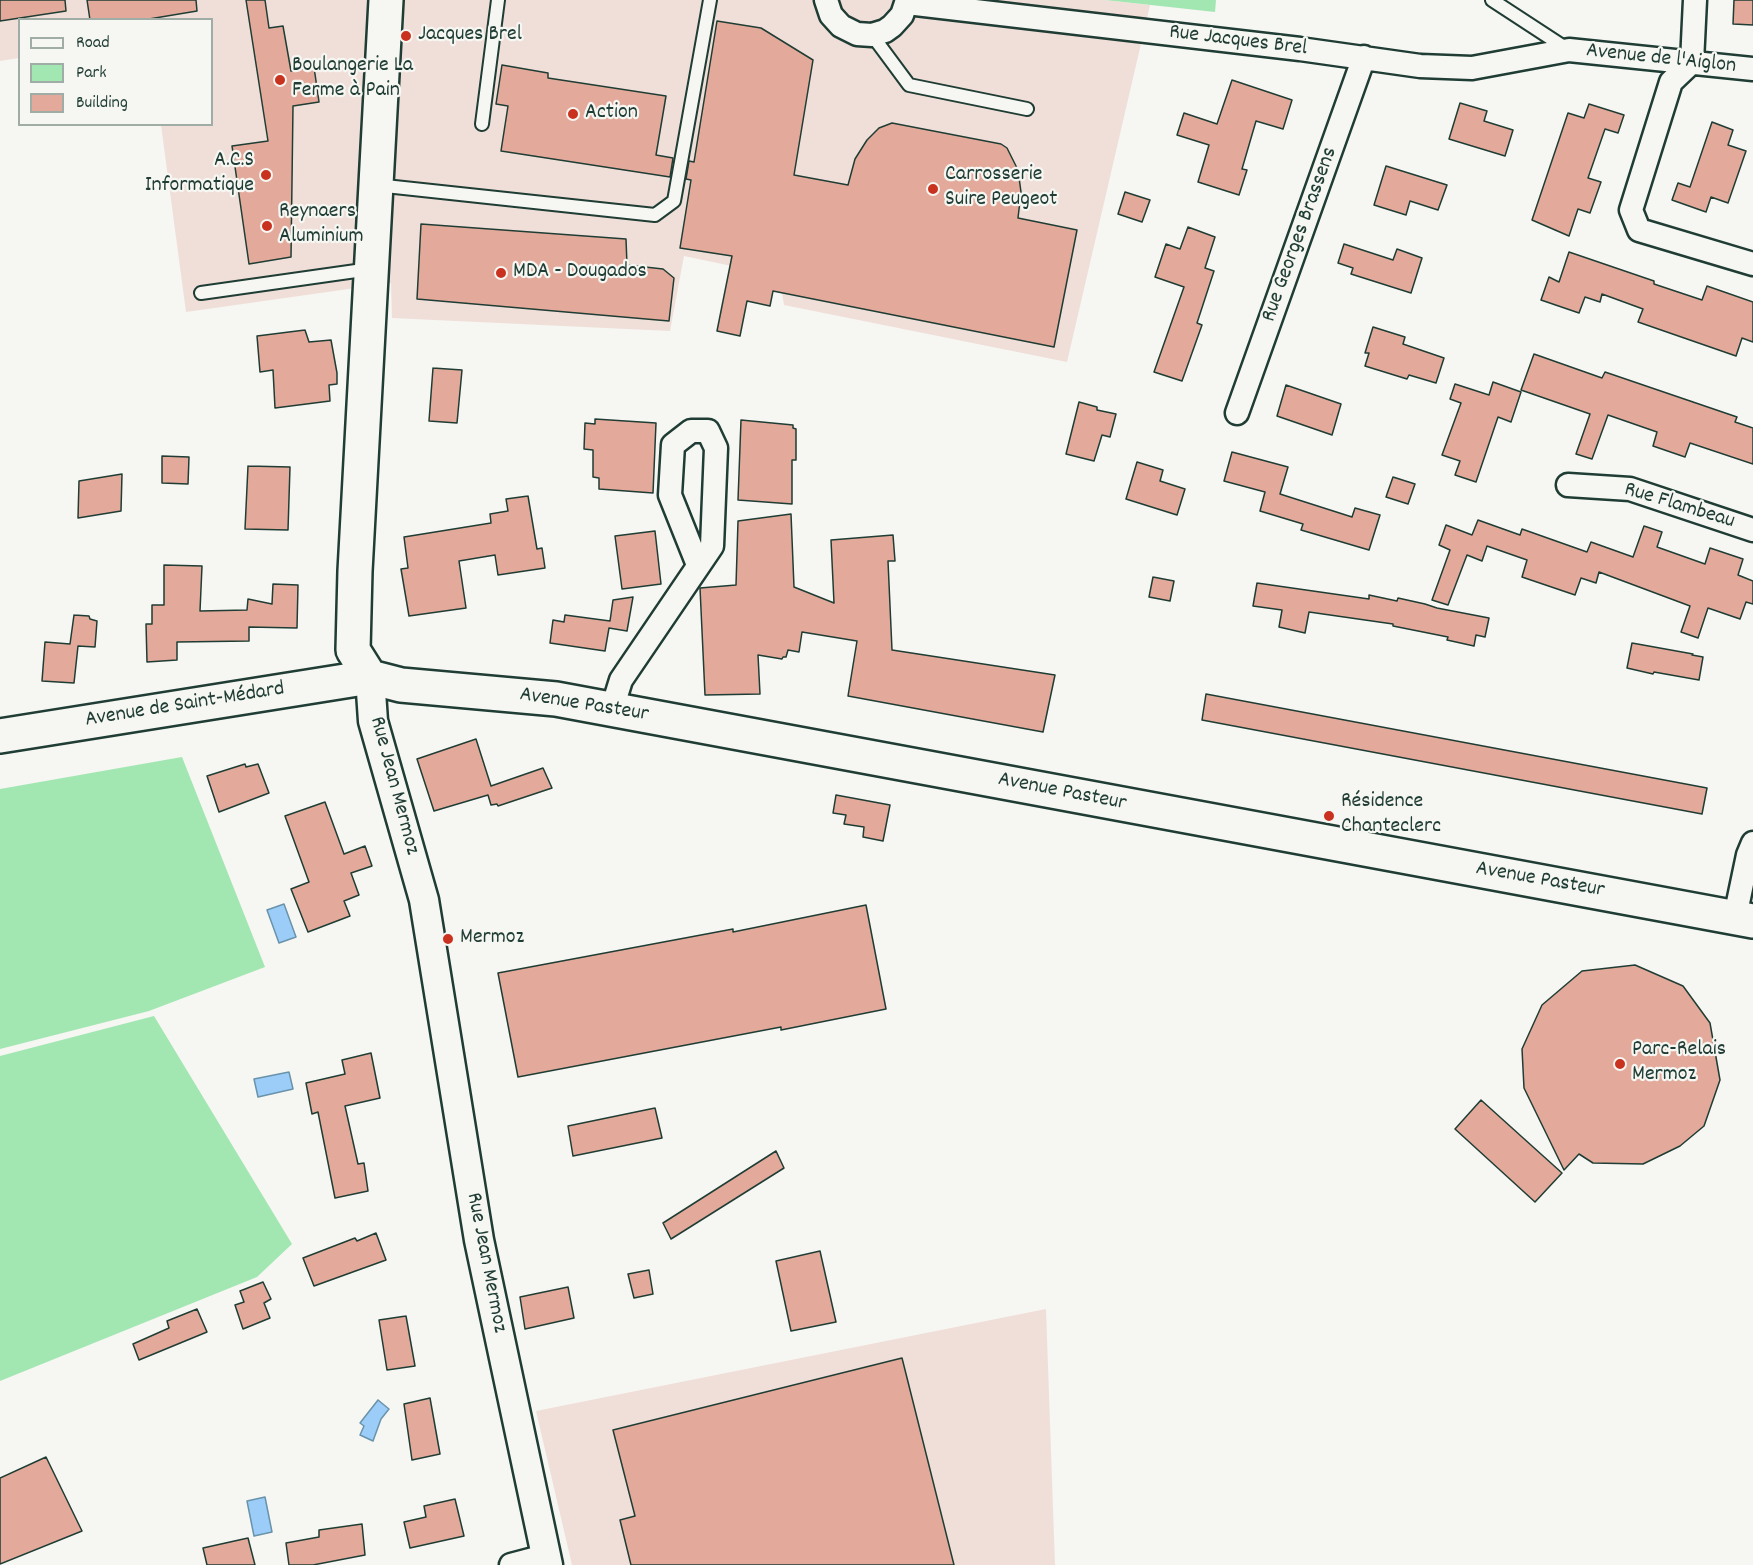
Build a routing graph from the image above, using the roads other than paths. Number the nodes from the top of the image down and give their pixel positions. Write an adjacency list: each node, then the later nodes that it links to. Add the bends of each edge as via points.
1 (386, 0): 15 (main road, Rue Jean Mermoz)
2 (498, 0): 14 (lane)
3 (710, 0): 15 (lane, via 674,201 655,215)
4 (826, 0): 8 (street, via 831,15 841,26)
5 (1492, 0): 9 (lane)
6 (1695, 0): 11 (street)
7 (907, 2): 8 (street, via 892,26); 10 (street, Rue Jacques Brel)
8 (872, 35): 13 (lane, via 909,85)
9 (1569, 50): 10 (street, Rue Jacques Brel, via 1472,68 1420,66); 11 (street, Avenue de l'Aiglon)
10 (1364, 57): 19 (street, Rue Georges Brassens)
11 (1692, 62): 12 (street, Avenue de l'Aiglon); 16 (street, via 1671,82 1631,210 1640,230)
12 (1753, 69)
13 (1027, 109)
14 (482, 124)
15 (376, 184): 17 (main road, Rue Jean Mermoz)
16 (1753, 264)
17 (372, 268): 18 (lane); 23 (main road, Rue Jean Mermoz, via 353,650)
18 (201, 293)
19 (1237, 413)
20 (1568, 485): 21 (street, Rue Flambeau, via 1630,489)
21 (1753, 530)
22 (698, 565): 22 (street, via 712,546 717,448 708,431 691,431 673,445 670,495); 24 (street, via 621,680)
23 (370, 676): 24 (main road, Avenue Pasteur, via 401,685 556,699); 25 (main road, Avenue de Saint-Médard); 28 (street, Rue Jean Mermoz, via 373,721 424,900 479,1240)
24 (612, 710): 27 (main road, Avenue Pasteur)
25 (0, 736)
26 (1751, 849): 27 (street)
27 (1744, 919)
28 (547, 1561): 29 (street)
29 (512, 1565)

